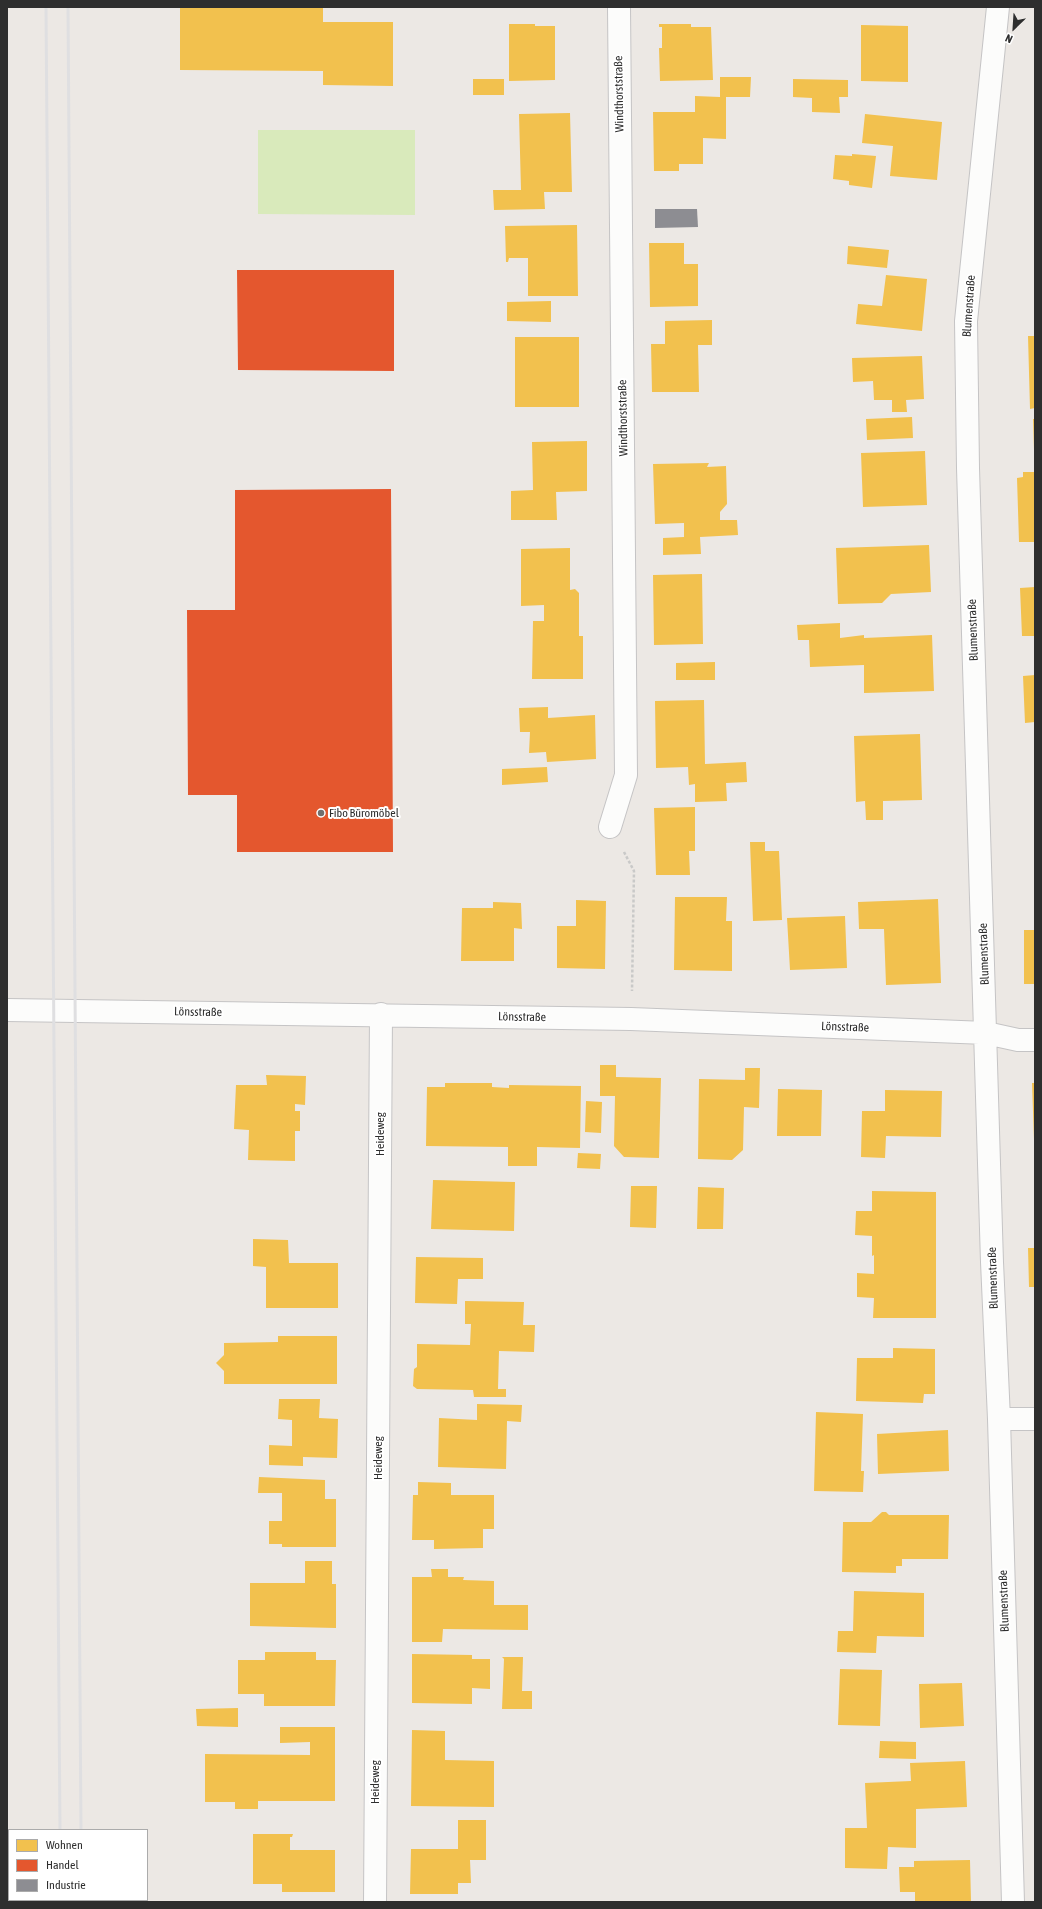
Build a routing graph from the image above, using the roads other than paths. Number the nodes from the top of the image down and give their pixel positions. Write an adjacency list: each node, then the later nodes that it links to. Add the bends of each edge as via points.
1 (619, 7): 3 (street, Windthorststraße, via 626,775)
2 (998, 7): 6 (street, Blumenstraße, via 966,321 968,468)
3 (610, 827)
4 (7, 1010): 5 (street, Lönsstraße)
5 (381, 1014): 6 (street, Lönsstraße, via 632,1019); 10 (street, Heideweg)
6 (986, 1033): 7 (street, Lönsstraße, via 1018,1040); 8 (street, Blumenstraße)
7 (1035, 1040)
8 (999, 1419): 9 (street); 11 (street, Blumenstraße)
9 (1035, 1419)
10 (374, 1902)
11 (1013, 1902)

